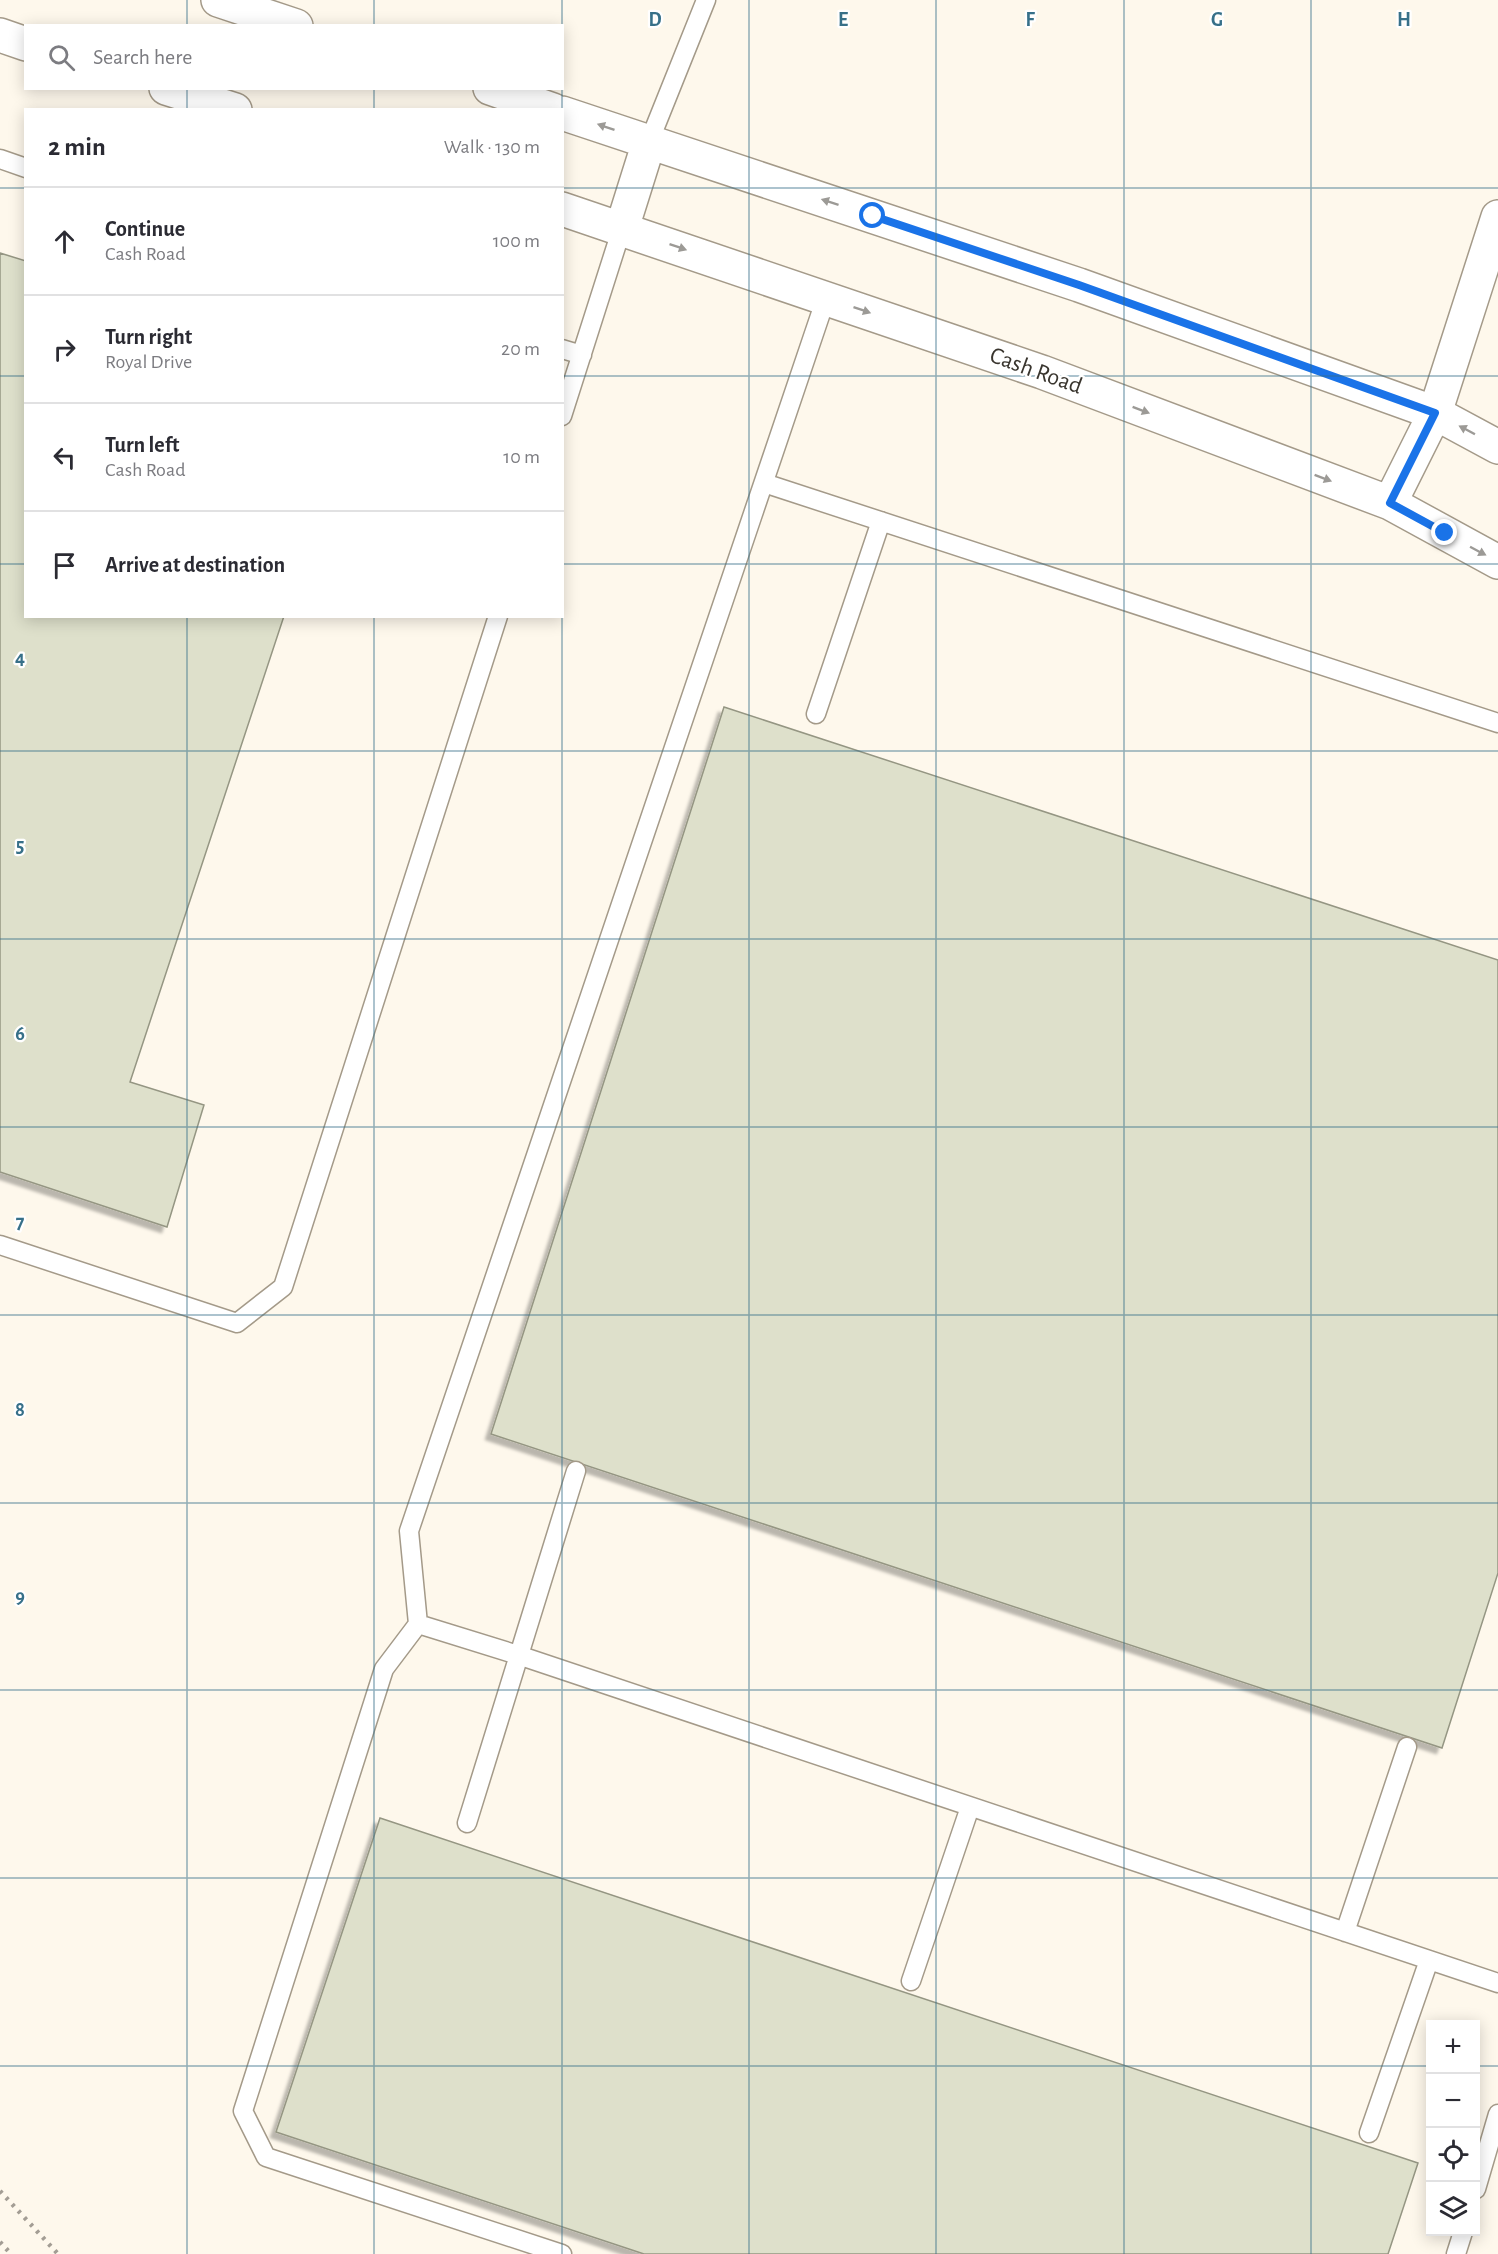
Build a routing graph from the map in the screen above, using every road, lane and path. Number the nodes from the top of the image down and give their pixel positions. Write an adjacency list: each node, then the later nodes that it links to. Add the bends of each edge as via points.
1 (218, 0): 3 (street)
2 (706, 0): 11 (lane)
3 (290, 24)
4 (0, 35): 5 (street)
5 (24, 43)
6 (172, 90): 8 (street)
7 (496, 90): 9 (street)
8 (229, 108)
9 (547, 108)
10 (564, 114): 11 (street, one-way to 10)
11 (649, 142): 16 (street); 21 (street, one-way to 11, via 1069,282)
12 (0, 159): 13 (lane)
13 (24, 167)
14 (564, 211): 16 (street, Cash Road)
15 (1498, 217): 21 (street)
16 (622, 228): 17 (street, Cash Road, one-way to 17); 19 (lane)
17 (826, 298): 23 (lane); 24 (street, Cash Road, one-way to 24, via 1042,372)
18 (564, 350): 19 (lane)
19 (582, 356): 20 (lane)
20 (564, 410)
21 (1435, 413): 22 (street, one-way to 21); 24 (street)
22 (1498, 447)
23 (764, 483): 25 (lane); 32 (lane, via 409,1531)
24 (1390, 503): 26 (street, Cash Road, one-way to 26)
25 (881, 521): 28 (lane); 29 (lane)
26 (1498, 562)
27 (497, 618): 30 (lane, via 283,1287 237,1323)
28 (816, 714)
29 (1498, 723)
30 (0, 1245)
31 (576, 1471): 33 (lane)
32 (418, 1624): 33 (lane); 45 (lane, via 384,1669 243,2111 266,2157)
33 (518, 1655): 35 (lane); 36 (lane)
34 (1407, 1747): 37 (lane)
35 (970, 1808): 37 (lane); 39 (lane)
36 (467, 1823)
37 (1344, 1932): 38 (lane)
38 (1429, 1960): 40 (lane); 42 (lane)
39 (911, 1980)
40 (1498, 1983)
41 (1498, 2114): 43 (lane)
42 (1369, 2133)
43 (1478, 2182)
44 (1462, 2236): 46 (lane)
45 (562, 2254)
46 (1456, 2254)

